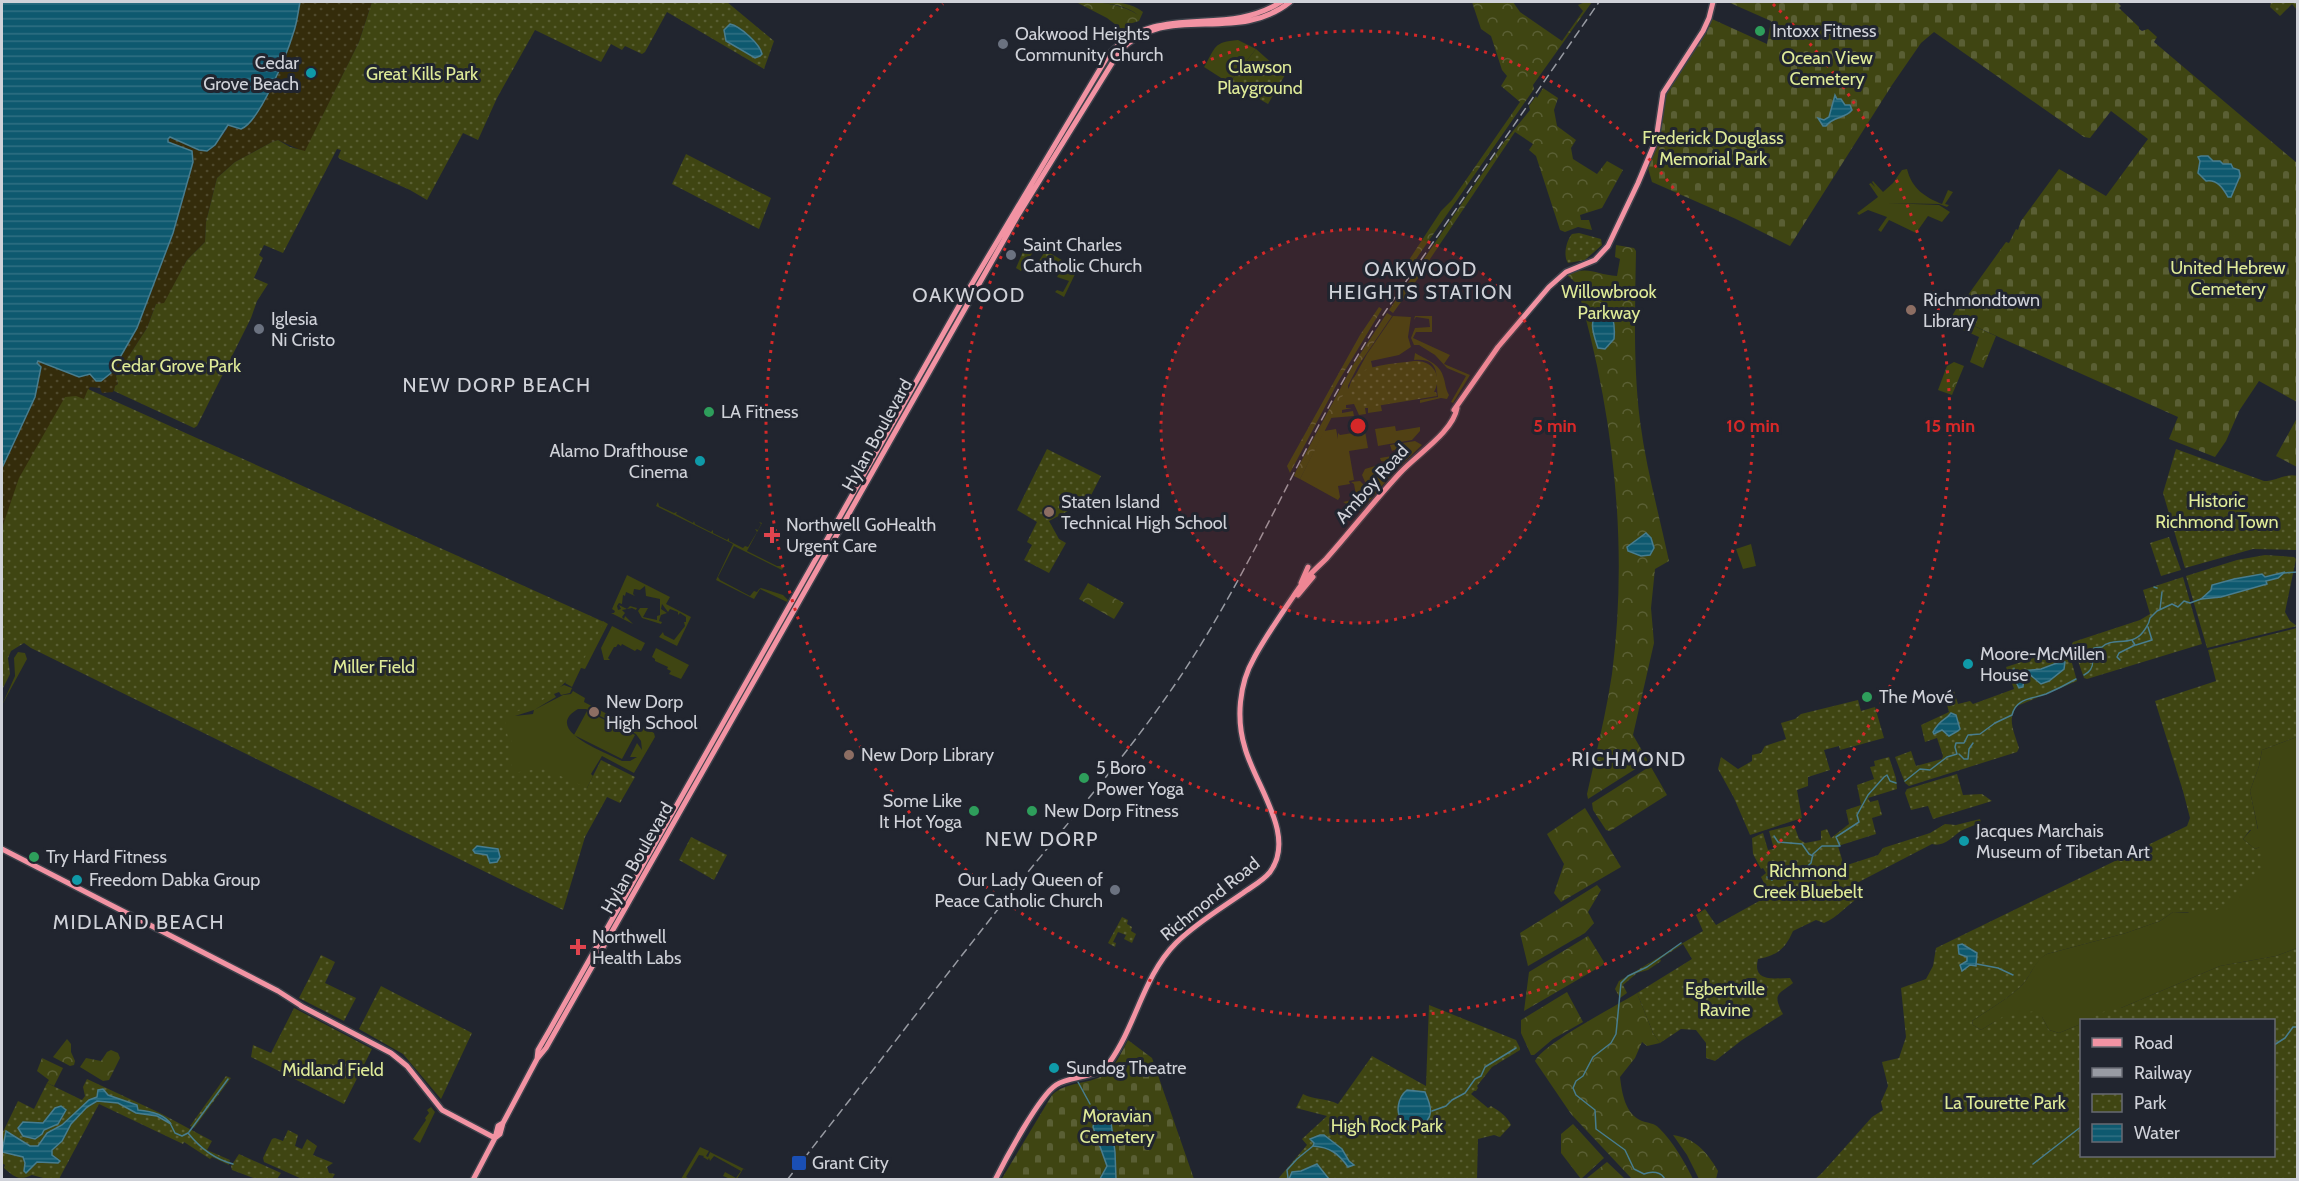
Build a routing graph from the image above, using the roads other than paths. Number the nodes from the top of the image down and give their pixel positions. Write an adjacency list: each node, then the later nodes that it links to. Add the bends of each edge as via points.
1 (1281, 2): 6 (main road, Hylan Boulevard, via 1241,16 1156,20 1135,29 1113,49 1019,202)
2 (1290, 2): 6 (main road, Hylan Boulevard, via 1270,15 1247,21 1180,21 1158,25 1136,36 1119,52 1017,217)
3 (1713, 2): 4 (main road, Amboy Road, via 1703,31 1663,93 1656,140 1608,246 1594,260 1566,272 1549,287 1498,347 1465,392 1444,430 1401,472)
4 (1324, 561): 7 (main road, Amboy Road); 8 (main road, Amboy Road)
5 (1308, 567): 7 (main road)
6 (805, 585): 11 (main road, Hylan Boulevard, via 546,1048 498,1126)
7 (1299, 588): 8 (main road, Amboy Road)
8 (1294, 597): 10 (main road, Amboy Road, via 1253,658 1240,702 1244,748 1278,833)
9 (2, 849): 11 (main road, via 387,1050 407,1066 442,1110)
10 (1277, 860): 13 (main road, Richmond Road, via 1269,874 1170,950 1156,968 1127,1034 1107,1066 1051,1089)
11 (495, 1138): 12 (main road, Hylan Boulevard)
12 (473, 1179)
13 (995, 1179)

